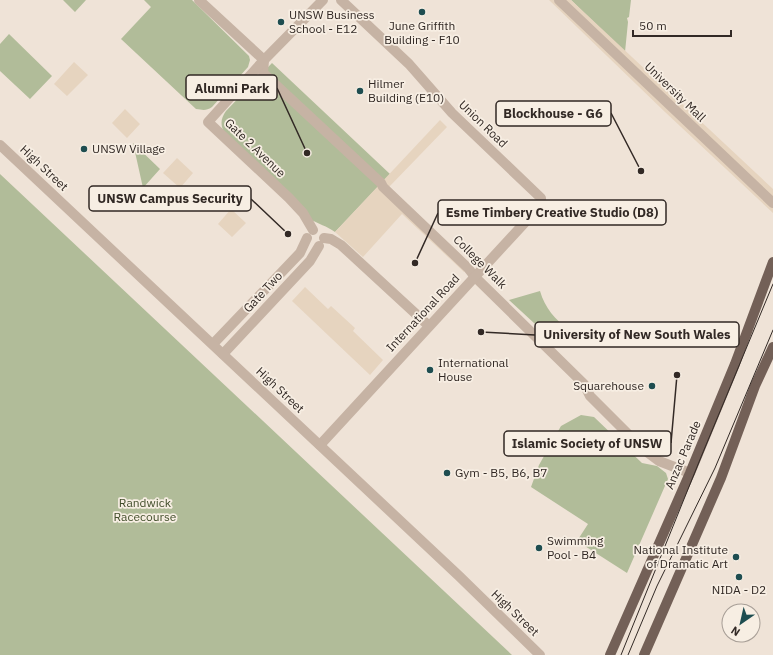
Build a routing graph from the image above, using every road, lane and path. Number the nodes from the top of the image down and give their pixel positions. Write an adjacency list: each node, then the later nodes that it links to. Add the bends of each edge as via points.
1 (200, 0): 5 (street)
2 (323, 0): 5 (street, Gate 2 Avenue)
3 (341, 0): 7 (street, Union Road, via 409,64 452,113)
4 (559, 0): 8 (street, University Mall)
5 (264, 60): 9 (street, Gate 2 Avenue, via 208,122 289,198 303,214); 12 (street, College Walk, via 263,73 381,183)
6 (0, 145): 14 (street, High Street)
7 (541, 198): 12 (street, International Road, via 541,205)
8 (773, 202)
9 (310, 234): 10 (street, via 321,231); 10 (street, via 311,245); 14 (street, via 300,252)
10 (322, 242): 13 (street, via 330,239 341,245); 16 (street, Gate Two, via 310,261)
11 (773, 262): 18 (main road, Anzac Parade)
12 (475, 276): 13 (street, International Road); 18 (street, College Walk, via 584,384 590,396 643,449 659,461)
13 (429, 326): 17 (street, International Road)
14 (213, 344): 16 (street, High Street)
15 (773, 347): 21 (main road, via 721,478)
16 (223, 354): 17 (street, High Street)
17 (320, 445): 19 (street, High Street)
18 (690, 473): 20 (main road, Anzac Parade)
19 (540, 655)
20 (610, 655)
21 (644, 655)

